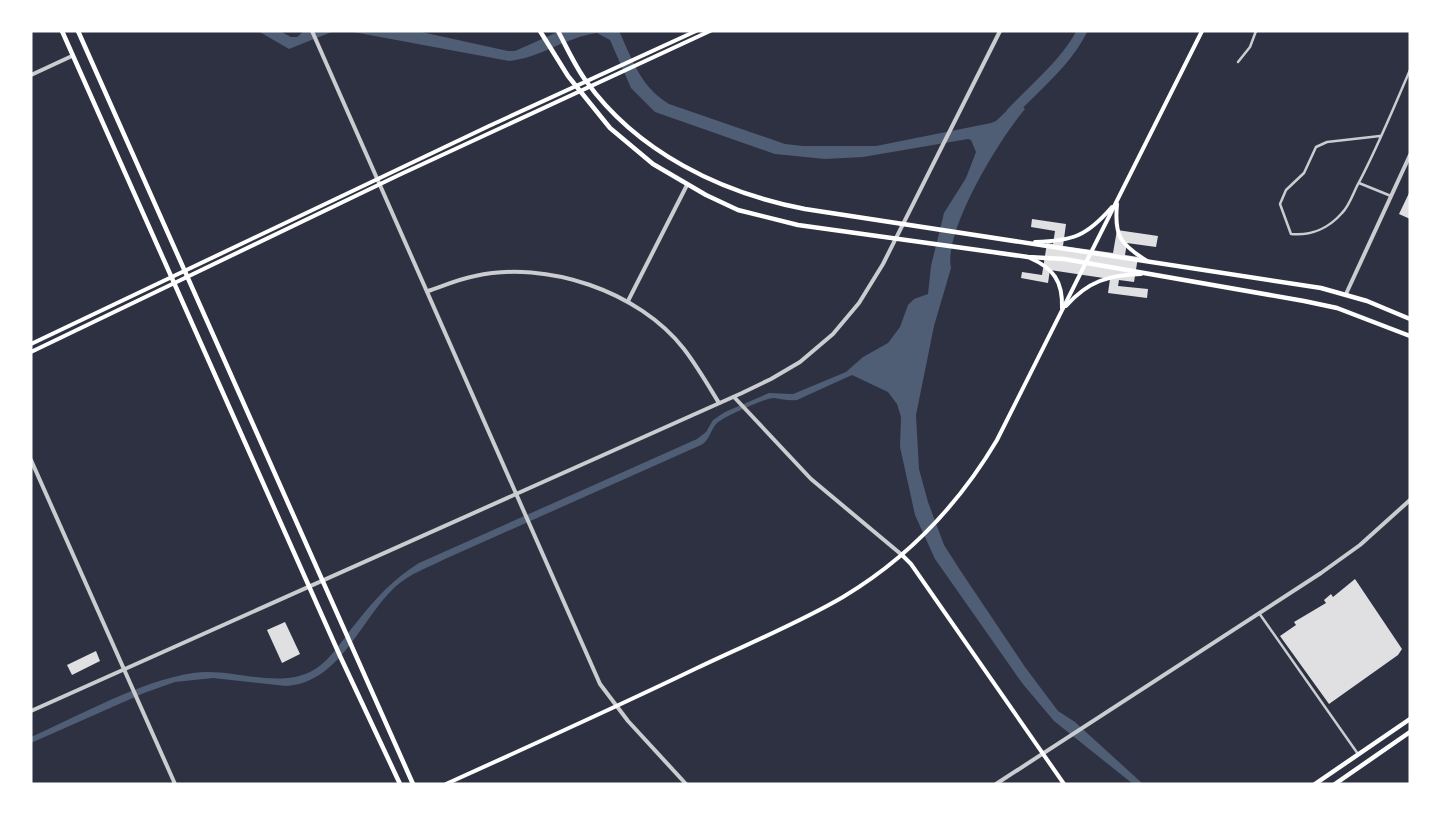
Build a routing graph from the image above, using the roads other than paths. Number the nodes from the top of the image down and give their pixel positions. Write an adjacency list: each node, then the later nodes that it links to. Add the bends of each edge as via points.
1 (62, 31): 13 (main road)
2 (78, 31): 36 (main road)
3 (312, 31): 23 (street)
4 (558, 31): 17 (main road)
5 (696, 31): 10 (main road)
6 (710, 31): 12 (main road)
7 (1000, 31): 29 (street)
8 (1202, 31): 28 (main road)
9 (1256, 31): 14 (street, via 1250,48)
10 (690, 32): 12 (street); 17 (main road)
11 (541, 34): 18 (main road)
12 (693, 39): 19 (main road)
13 (72, 56): 16 (street); 38 (main road)
14 (1238, 62)
15 (1410, 70): 21 (street)
16 (31, 75)
17 (586, 81): 18 (main road); 19 (main road)
18 (576, 85): 20 (main road); 23 (main road)
19 (590, 86): 20 (main road); 29 (main road, via 624,123 653,147 717,182 775,203)
20 (580, 90): 25 (main road); 26 (main road, via 628,145)
21 (1380, 136): 24 (street); 24 (street, via 1327,142 1316,147 1304,173 1286,190 1280,204 1291,234 1308,234 1329,225 1343,212)
22 (1410, 155): 27 (street)
23 (378, 178): 25 (street); 36 (main road)
24 (1359, 183): 27 (street)
25 (381, 184): 39 (main road); 41 (street)
26 (687, 185): 30 (main road, via 738,210 763,217); 43 (street)
27 (1391, 196): 42 (street)
28 (1117, 202): 31 (main road, via 1097,224 1079,236); 32 (main road); 35 (main road, via 1115,221 1119,237)
29 (903, 223): 30 (street); 31 (main road)
30 (895, 239): 33 (main road); 49 (street, via 873,283 832,334 793,367)
31 (1035, 242): 32 (main road)
32 (1091, 253): 34 (main road); 35 (main road)
33 (1028, 257): 34 (main road); 44 (main road, via 1046,265 1058,278)
34 (1086, 263): 37 (main road); 44 (main road)
35 (1149, 263): 42 (main road, via 1264,278)
36 (184, 270): 38 (main road); 39 (main road)
37 (1143, 274): 44 (main road, via 1122,274 1098,280 1082,290); 46 (main road, via 1326,305)
38 (171, 276): 40 (main road); 47 (main road)
39 (186, 276): 40 (main road); 55 (main road)
40 (174, 282): 48 (main road); 56 (main road)
41 (428, 291): 43 (street, via 476,275 523,272 580,281); 52 (street)
42 (1346, 294): 45 (main road)
43 (628, 301): 50 (street, via 652,318 684,349)
44 (1062, 311): 54 (main road, via 997,440 972,480 938,521)
45 (1410, 319)
46 (1410, 336)
47 (31, 344)
48 (31, 352)
49 (734, 397): 50 (street); 54 (street, via 811,479)
50 (719, 403): 52 (street)
51 (31, 460): 58 (street)
52 (515, 495): 55 (street); 59 (street, via 600,684)
53 (1410, 500): 57 (street, via 1360,545)
54 (902, 555): 59 (main road, via 829,604); 63 (main road, via 912,564)
55 (323, 581): 56 (street); 67 (main road)
56 (310, 587): 58 (street); 66 (main road)
57 (1259, 613): 63 (street); 64 (street)
58 (126, 669): 60 (street); 65 (street)
59 (616, 706): 68 (main road); 69 (street)
60 (31, 711)
61 (1410, 719): 64 (main road)
62 (1410, 732): 73 (main road)
63 (1043, 754): 70 (street); 71 (main road)
64 (1358, 754): 72 (main road)
65 (175, 784)
66 (400, 784)
67 (413, 784)
68 (446, 784)
69 (686, 784)
70 (996, 784)
71 (1064, 784)
72 (1315, 784)
73 (1335, 784)

